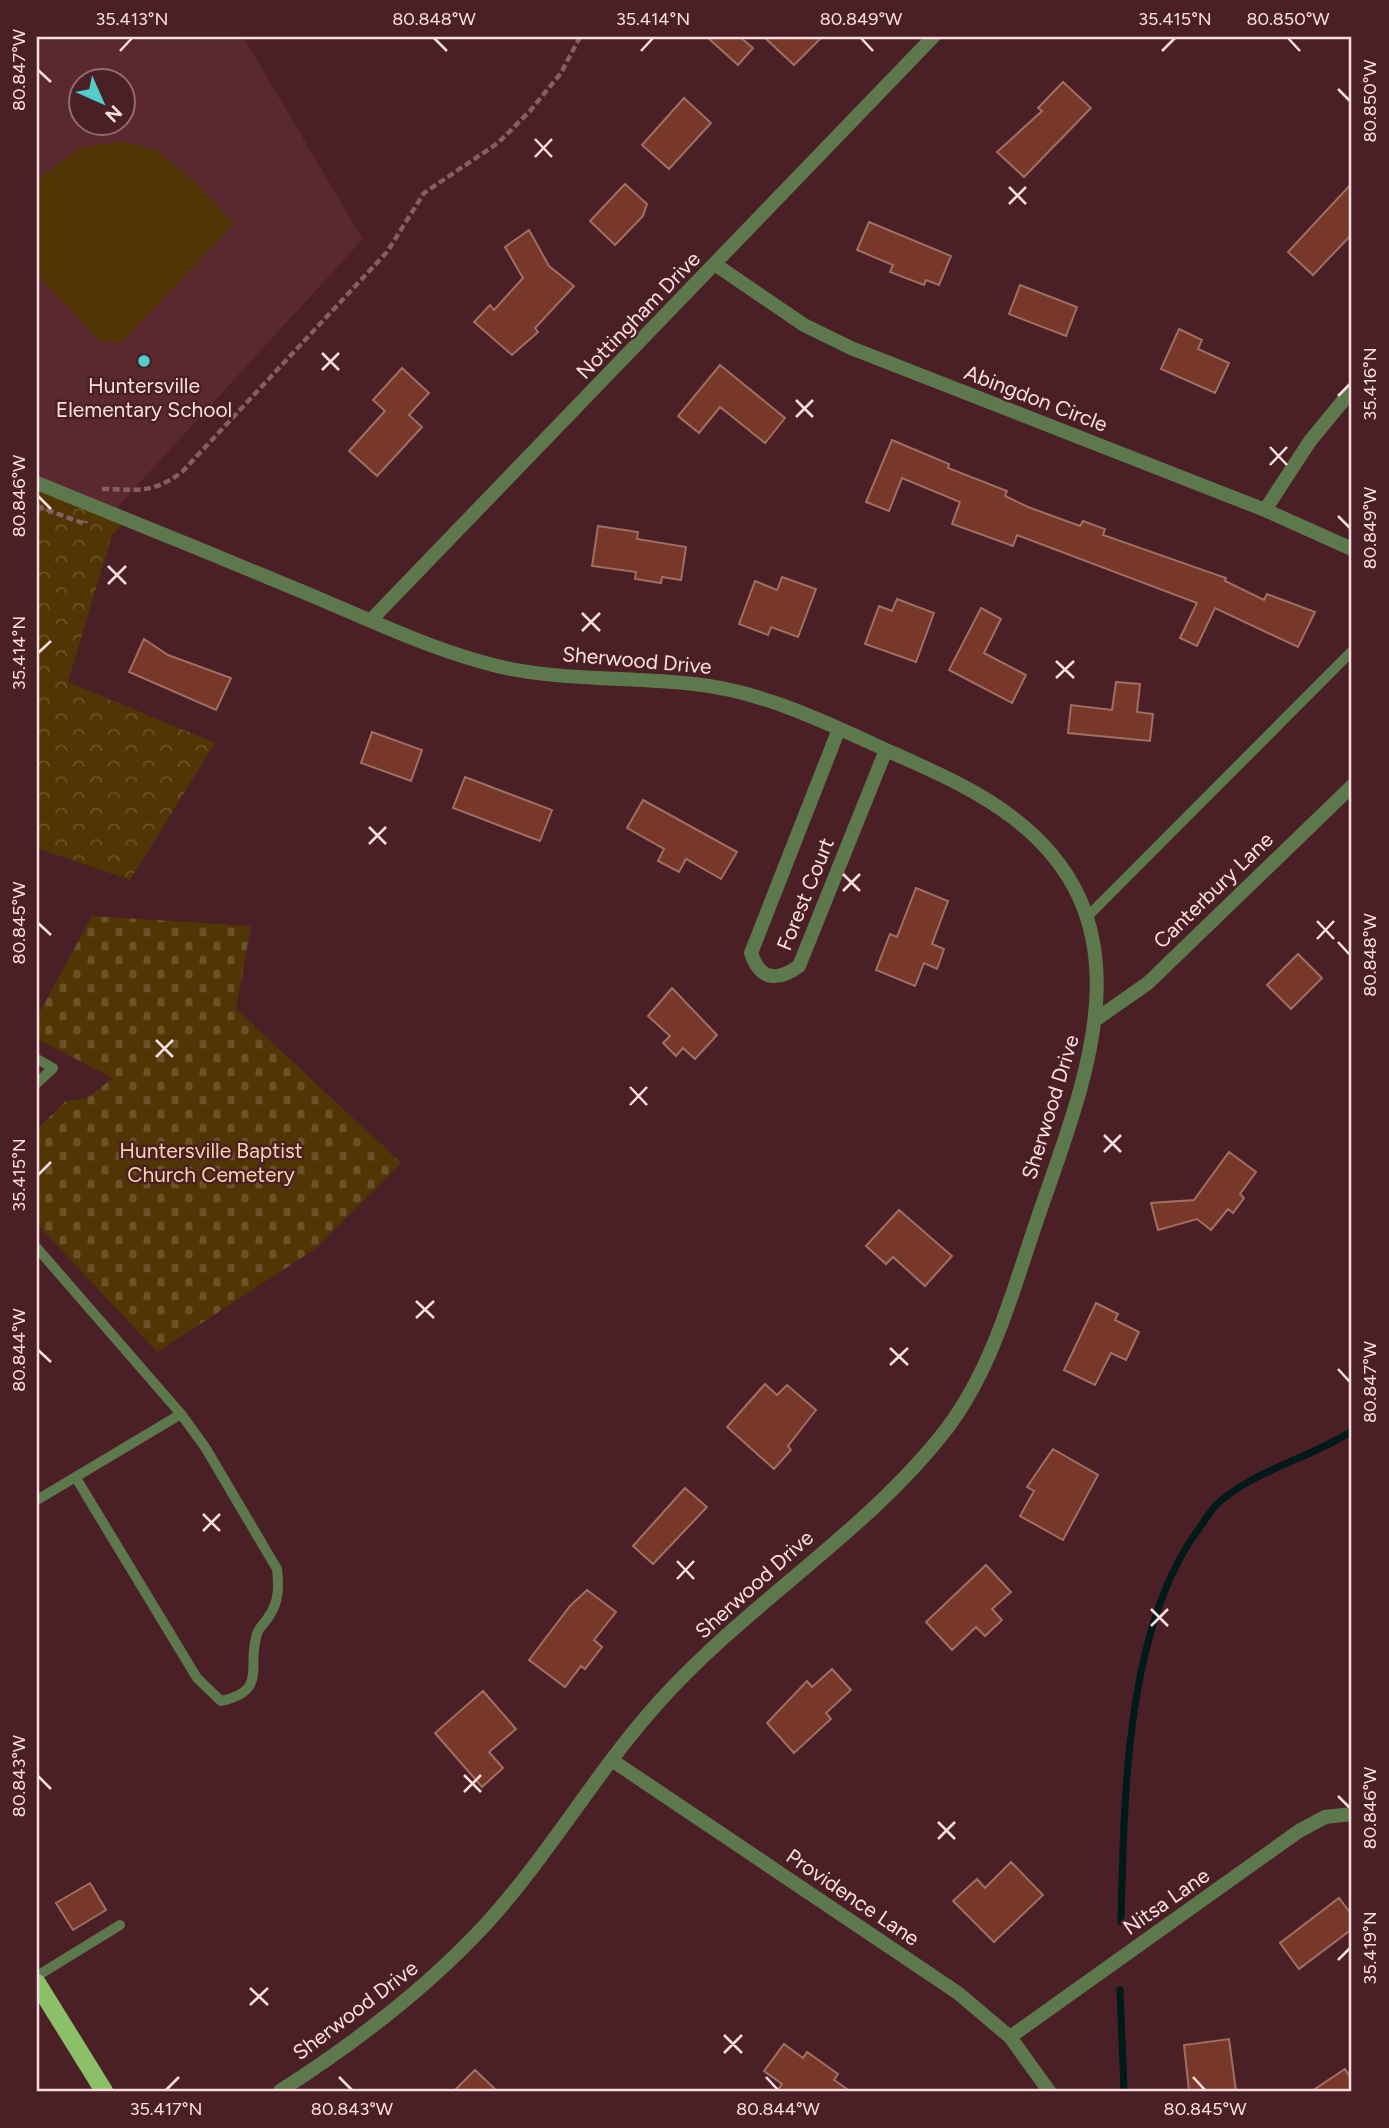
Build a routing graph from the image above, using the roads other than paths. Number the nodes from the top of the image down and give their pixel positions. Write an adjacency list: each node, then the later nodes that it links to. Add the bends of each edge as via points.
1 (933, 37): 2 (street, Nottingham Drive)
2 (716, 265): 5 (street, Abingdon Circle, via 804,326 851,348); 7 (street, Nottingham Drive)
3 (1352, 390): 5 (street, via 1310,441)
4 (37, 482): 7 (street, Sherwood Drive)
5 (1265, 510): 6 (street, Abingdon Circle)
6 (1352, 549)
7 (371, 620): 9 (street, Sherwood Drive, via 492,666 697,684 742,694)
8 (1352, 651): 12 (lane)
9 (839, 729): 10 (street, Sherwood Drive); 10 (street, Forest Court, via 751,953 756,968 769,977 787,975 799,966)
10 (886, 750): 12 (street, Sherwood Drive, via 954,782 1012,817 1058,861)
11 (1352, 786): 13 (street, Canterbury Lane, via 1147,983)
12 (1088, 916): 13 (street, Sherwood Drive, via 1097,964)
13 (1097, 1018): 20 (street, Sherwood Drive, via 1092,1052 1011,1296 988,1358 950,1424 875,1504 687,1673)
14 (37, 1059): 15 (lane, via 53,1068)
15 (37, 1083)
16 (37, 1248): 17 (lane)
17 (181, 1414): 18 (lane); 18 (lane, via 277,1569 279,1591 272,1614 257,1632 256,1672 251,1686 237,1697 221,1701 197,1678)
18 (76, 1478): 19 (lane)
19 (37, 1500)
20 (613, 1761): 25 (street, Providence Lane, via 958,1993); 27 (street, Sherwood Drive, via 490,1920 438,1972 345,2049)
21 (1352, 1814): 25 (street, Nitsa Lane, via 1325,1817 1300,1832)
22 (120, 1925): 23 (lane)
23 (37, 1976)
24 (37, 1983): 26 (main road)
25 (1010, 2038): 28 (street, Providence Lane)
26 (104, 2091)
27 (280, 2091)
28 (1049, 2091)

